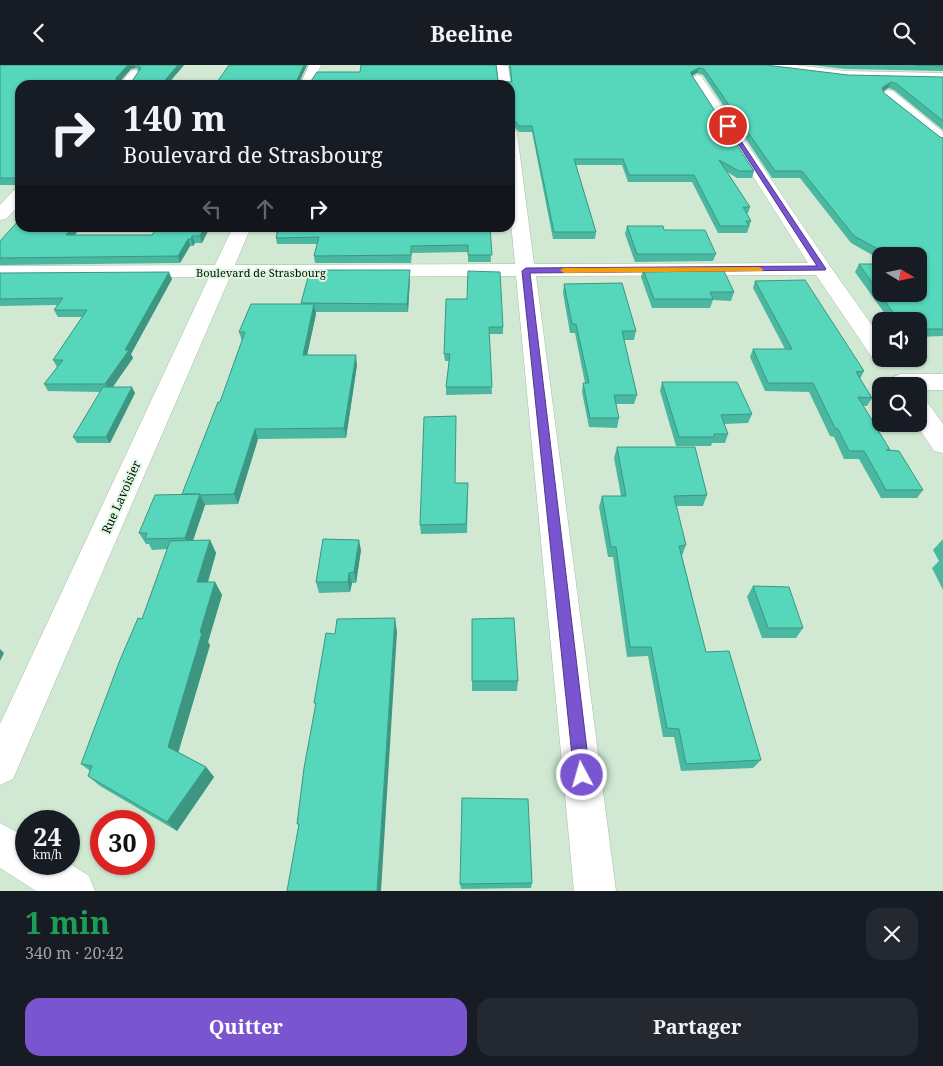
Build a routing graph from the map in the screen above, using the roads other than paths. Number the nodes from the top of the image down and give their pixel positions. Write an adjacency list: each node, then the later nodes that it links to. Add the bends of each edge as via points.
1 (315, 65): 8 (street)
2 (765, 65): 5 (street, via 846,75)
3 (502, 66): 9 (street)
4 (135, 74): 7 (street)
5 (943, 77)
6 (697, 79): 16 (street)
7 (130, 80)
8 (308, 80)
9 (503, 80)
10 (888, 94): 11 (street)
11 (943, 139)
12 (515, 176): 17 (street)
13 (15, 199): 14 (street)
14 (0, 215)
15 (240, 232): 19 (street, Rue Lavoisier)
16 (822, 269): 17 (street, Boulevard de Strasbourg); 20 (street)
17 (526, 271): 19 (street, Boulevard de Strasbourg); 30 (street)
18 (0, 272): 19 (street, Boulevard de Strasbourg)
19 (222, 272): 25 (street, Rue Lavoisier)
20 (872, 341)
21 (943, 382): 22 (street)
22 (927, 383)
23 (927, 421): 24 (street)
24 (943, 444)
25 (0, 766)
26 (0, 844): 27 (street)
27 (15, 853)
28 (49, 875): 29 (street)
29 (74, 891)
30 (595, 891)

